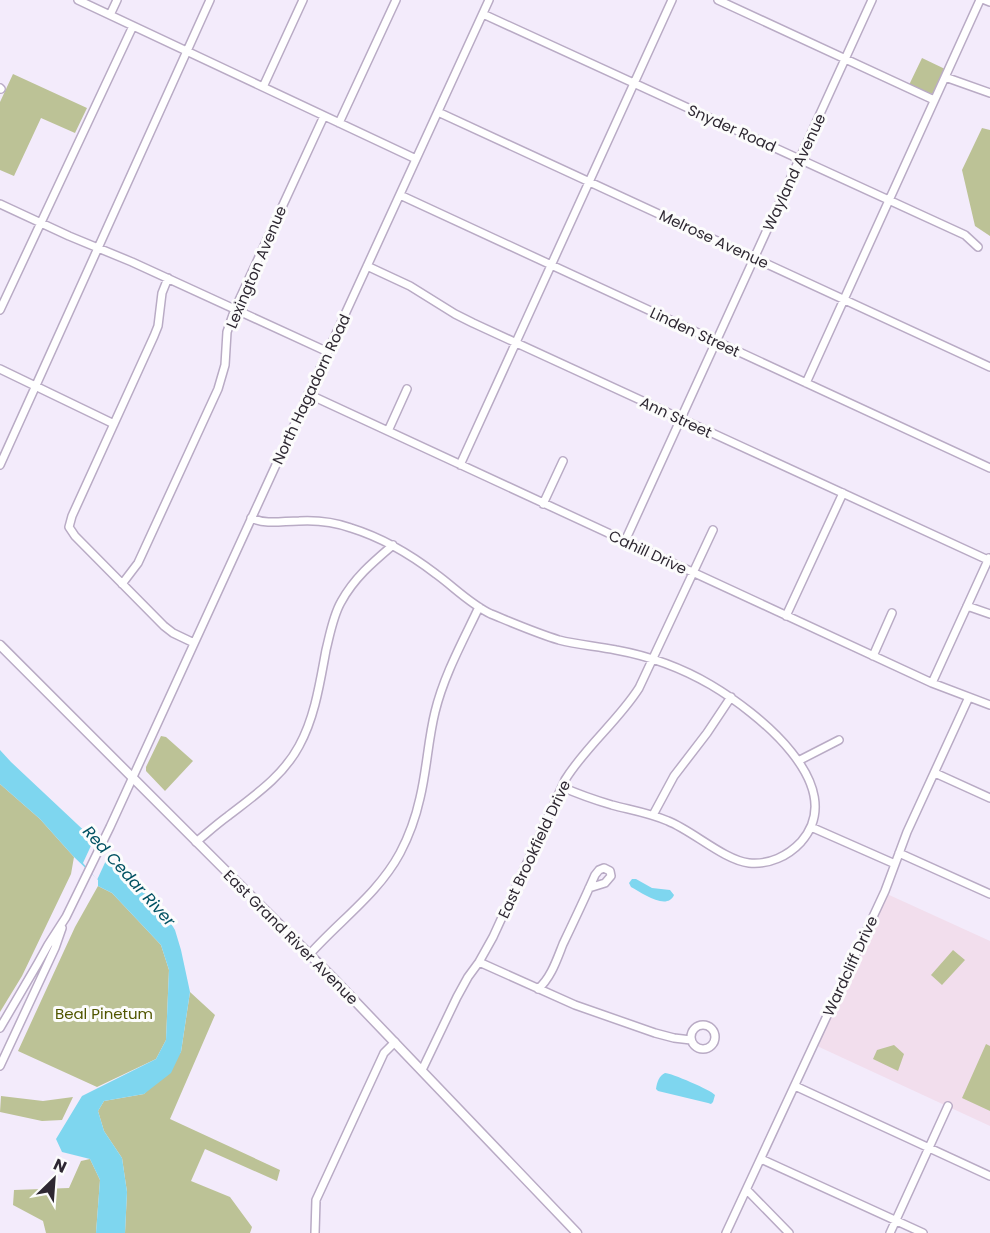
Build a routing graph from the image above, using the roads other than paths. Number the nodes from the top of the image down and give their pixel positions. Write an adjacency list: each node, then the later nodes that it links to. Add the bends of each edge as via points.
1 (78, 0): 14 (street)
2 (117, 0): 14 (street)
3 (210, 0): 16 (street)
4 (303, 0): 20 (street)
5 (396, 0): 25 (street)
6 (489, 0): 13 (street, North Hagadorn Road)
7 (672, 0): 19 (street)
8 (717, 0): 17 (street)
9 (873, 0): 17 (street, Wayland Avenue)
10 (980, 0): 18 (street)
11 (986, 0): 12 (street)
12 (990, 2)
13 (483, 14): 19 (street, Snyder Road); 23 (street, North Hagadorn Road)
14 (110, 15): 15 (street)
15 (133, 26): 16 (street); 32 (street)
16 (187, 51): 20 (street); 33 (street)
17 (846, 59): 22 (street); 27 (street, Wayland Avenue)
18 (945, 77): 21 (street); 22 (street)
19 (634, 84): 27 (street, Snyder Road); 28 (street)
20 (263, 87): 24 (street)
21 (990, 93)
22 (934, 100): 30 (street)
23 (438, 112): 26 (street, North Hagadorn Road); 28 (street, Melrose Avenue)
24 (324, 116): 25 (street); 40 (street, Lexington Avenue)
25 (339, 123): 26 (street)
26 (416, 159): 29 (street, North Hagadorn Road)
27 (800, 159): 30 (street, Snyder Road); 35 (street, Wayland Avenue)
28 (590, 182): 35 (street, Melrose Avenue); 37 (street)
29 (400, 195): 36 (street, North Hagadorn Road); 37 (street, Linden Street)
30 (889, 200): 34 (street, Snyder Road, via 965,235); 39 (street)
31 (0, 204): 32 (street)
32 (40, 223): 33 (street); 41 (street)
33 (99, 248): 38 (street); 48 (street)
34 (978, 248)
35 (755, 258): 39 (street, Melrose Avenue); 42 (street, Wayland Avenue)
36 (367, 266): 43 (street, Ann Street); 44 (street, North Hagadorn Road)
37 (551, 266): 42 (street, Linden Street); 43 (street)
38 (168, 278): 40 (street); 52 (street, via 156,331)
39 (843, 299): 45 (street, Melrose Avenue); 47 (street)
40 (235, 309): 44 (street); 66 (street, Lexington Avenue, via 227,332 225,365 218,389 138,563)
41 (0, 310)
42 (717, 342): 47 (street, Linden Street); 51 (street, Wayland Avenue)
43 (516, 343): 51 (street, Ann Street); 56 (street)
44 (328, 352): 50 (street, North Hagadorn Road)
45 (990, 367)
46 (0, 369): 48 (street)
47 (806, 383): 57 (street, Linden Street)
48 (36, 386): 52 (street); 55 (street)
49 (407, 389): 53 (street)
50 (308, 394): 53 (street, Cahill Drive); 60 (street, North Hagadorn Road)
51 (682, 419): 58 (street, Ann Street); 62 (street, Wayland Avenue)
52 (114, 424): 66 (street, via 69,527)
53 (388, 431): 56 (street, Cahill Drive)
54 (563, 461): 59 (street)
55 (0, 465)
56 (460, 465): 59 (street, Cahill Drive)
57 (990, 468)
58 (843, 493): 64 (street, Ann Street); 71 (street)
59 (543, 504): 62 (street, Cahill Drive)
60 (251, 518): 63 (street, via 269,523 327,522); 72 (street, North Hagadorn Road)
61 (713, 530): 65 (street, East Brookfield Drive)
62 (625, 541): 65 (street, Cahill Drive)
63 (393, 545): 68 (street); 88 (street, via 360,574 340,604 313,711 293,756 262,790)
64 (989, 558): 67 (street)
65 (693, 573): 71 (street, Cahill Drive); 75 (street, East Brookfield Drive)
66 (122, 584): 72 (street, via 164,626)
67 (967, 606): 70 (street); 76 (street)
68 (479, 607): 75 (street, via 560,640); 94 (street, via 439,698 415,817 399,854 372,891)
69 (892, 613): 74 (street)
70 (990, 614)
71 (786, 616): 74 (street, Cahill Drive)
72 (194, 644): 83 (street, North Hagadorn Road)
73 (0, 645): 83 (main road, East Grand River Avenue)
74 (873, 656): 76 (street, Cahill Drive)
75 (653, 659): 77 (street); 84 (street, East Brookfield Drive, via 629,702 581,757)
76 (932, 683): 78 (street, Cahill Drive)
77 (731, 697): 81 (street); 86 (street, via 664,791)
78 (969, 697): 79 (street, Cahill Drive); 82 (street, Wardcliff Drive)
79 (990, 705)
80 (838, 740): 81 (street)
81 (798, 760): 87 (street, via 814,799)
82 (935, 773): 85 (street); 89 (street, Wardcliff Drive)
83 (133, 778): 88 (main road, East Grand River Avenue); 93 (street, North Hagadorn Road)
84 (562, 787): 86 (street); 95 (street, East Brookfield Drive)
85 (990, 798)
86 (653, 815): 87 (street, via 737,860 750,863 770,861 788,853)
87 (811, 827): 90 (street)
88 (196, 842): 94 (main road, East Grand River Avenue)
89 (899, 852): 90 (street, Wardcliff Drive); 92 (street)
90 (895, 864): 102 (street, Wardcliff Drive)
91 (589, 888): 96 (street, via 550,973)
92 (990, 894)
93 (66, 917): 97 (street); 100 (street)
94 (309, 955): 99 (main road, East Grand River Avenue)
95 (479, 962): 96 (street); 101 (street, East Brookfield Drive, via 457,997)
96 (538, 989): 98 (street, via 655,1033)
97 (0, 1028)
98 (691, 1040)
99 (395, 1042): 101 (main road, East Grand River Avenue); 109 (street, via 384,1053 316,1200)
100 (0, 1066)
101 (422, 1070): 110 (main road, East Grand River Avenue)
102 (795, 1086): 104 (street); 105 (street, Wardcliff Drive)
103 (948, 1106): 104 (street)
104 (929, 1148): 106 (street); 108 (street)
105 (761, 1159): 107 (street, Wardcliff Drive); 108 (street)
106 (990, 1176)
107 (747, 1190): 111 (street, Wardcliff Drive); 112 (street)
108 (896, 1220): 113 (street); 114 (street)
109 (315, 1233)
110 (577, 1233)
111 (726, 1233)
112 (789, 1233)
113 (890, 1233)
114 (922, 1233)

